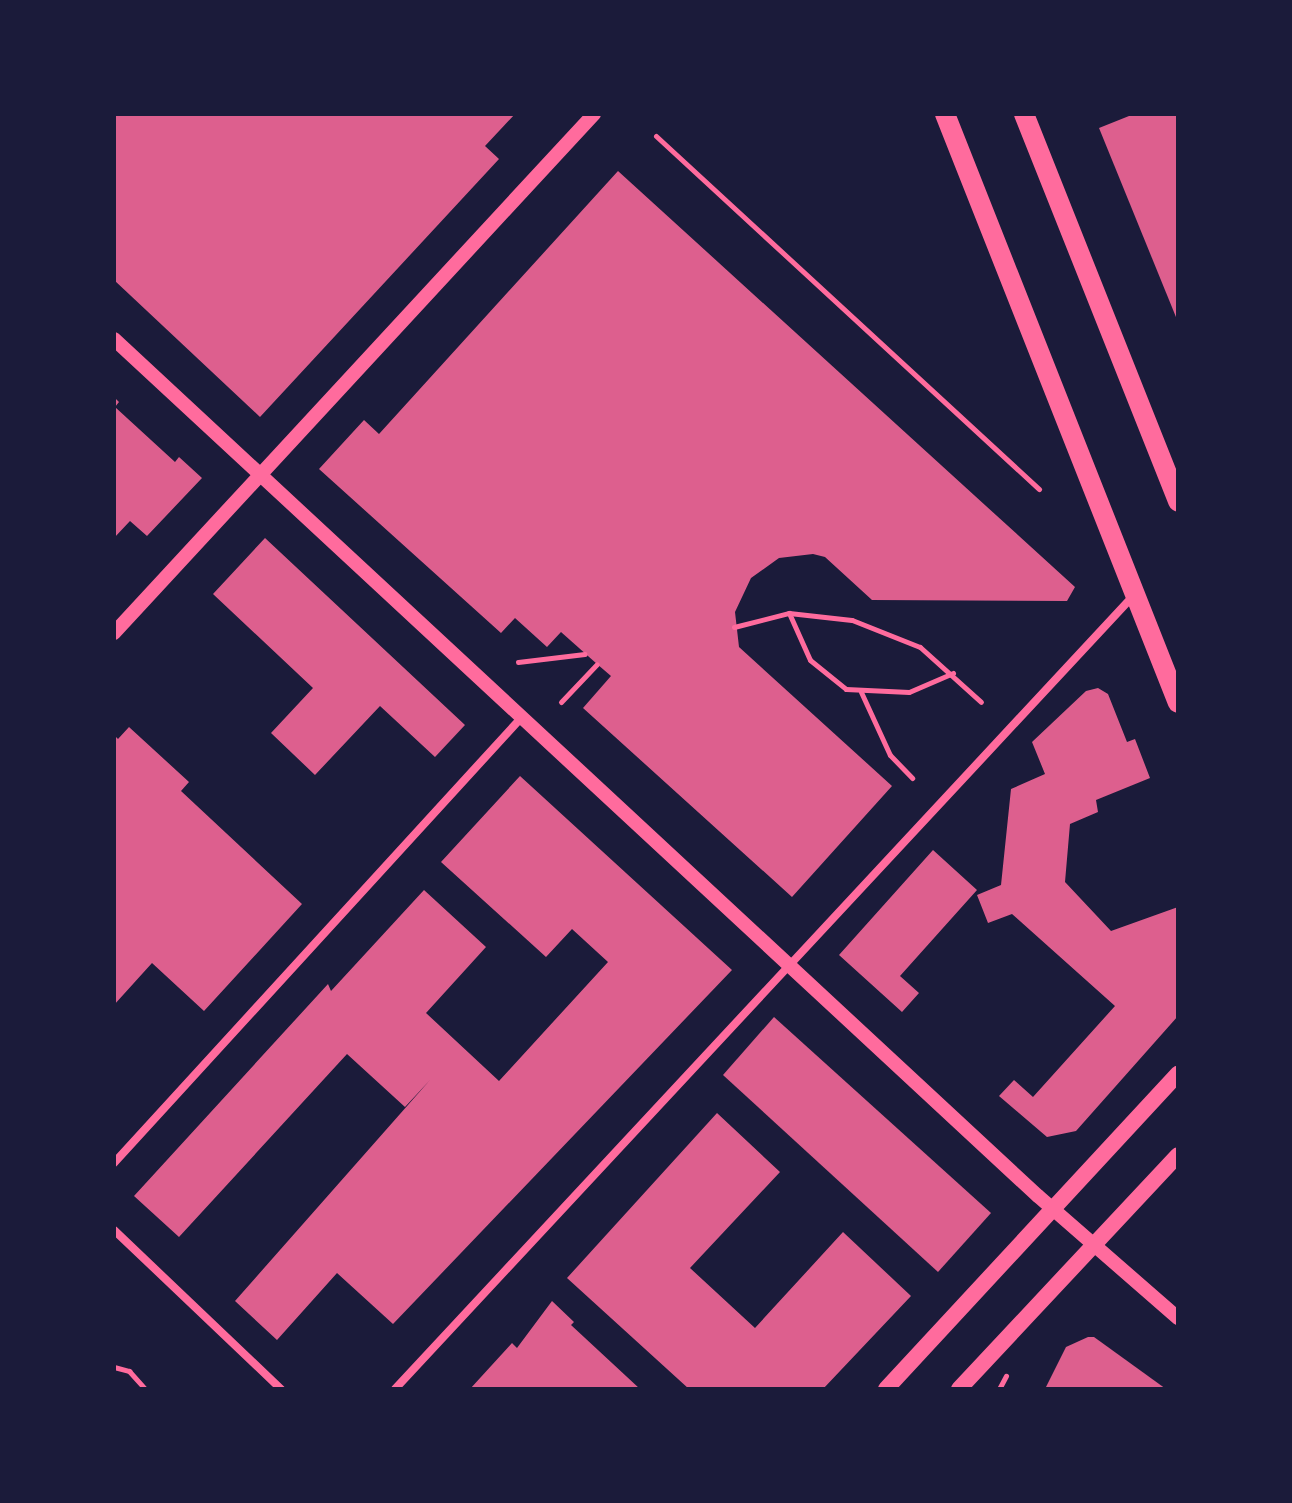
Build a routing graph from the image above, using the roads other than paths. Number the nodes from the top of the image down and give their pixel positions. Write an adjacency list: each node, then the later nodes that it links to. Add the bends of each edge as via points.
1 (594, 114): 5 (street)
2 (945, 114): 7 (main road)
3 (1024, 114): 6 (main road)
4 (114, 339): 5 (street)
5 (260, 474): 8 (street); 10 (street)
6 (1178, 501)
7 (1134, 594): 9 (main road); 11 (street)
8 (114, 633)
9 (1178, 703)
10 (522, 717): 11 (street); 14 (street)
11 (788, 965): 15 (street); 20 (street)
12 (1178, 1074): 15 (main road)
13 (1178, 1155): 17 (main road)
14 (114, 1163)
15 (1054, 1209): 17 (street); 21 (main road)
16 (114, 1230): 19 (street)
17 (1095, 1242): 18 (street); 22 (main road)
18 (1178, 1318)
19 (281, 1389)
20 (395, 1389)
21 (886, 1389)
22 (959, 1389)

